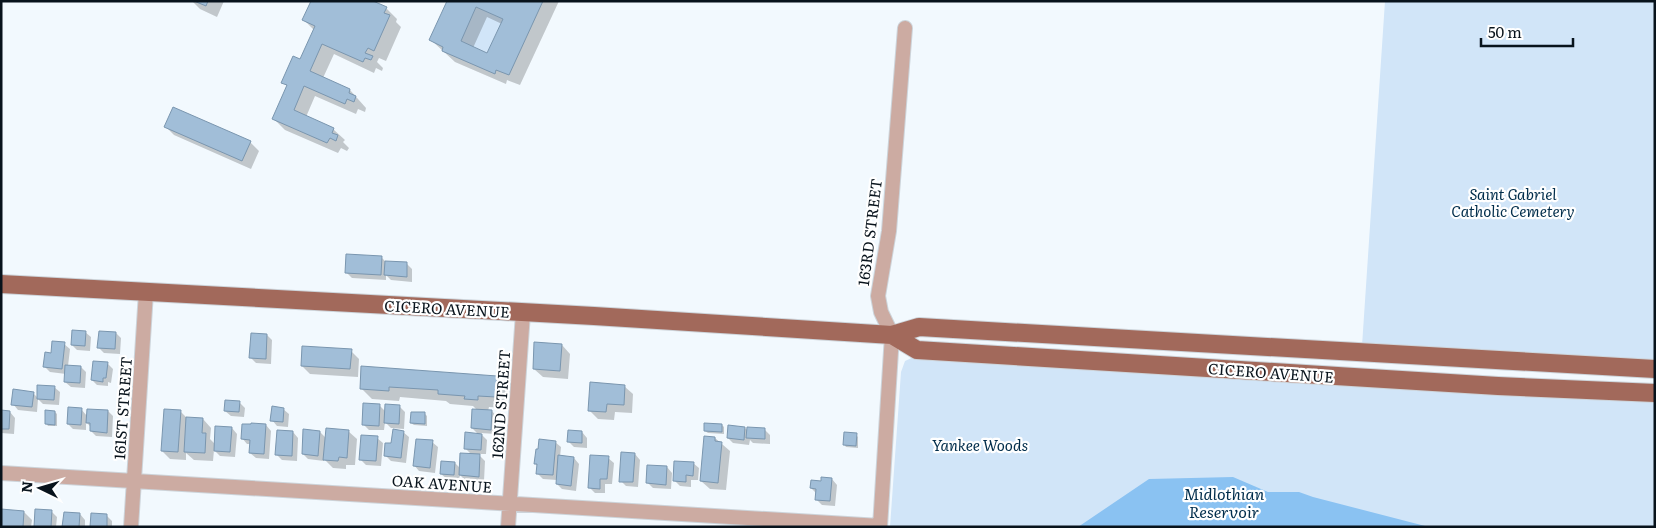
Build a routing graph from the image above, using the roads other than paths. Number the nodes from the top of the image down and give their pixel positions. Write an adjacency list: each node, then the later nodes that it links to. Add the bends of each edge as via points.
1 (905, 28): 5 (street, 163RD STREET, via 889,231 878,296 880,312)
2 (1, 284): 3 (main road, CICERO AVENUE)
3 (146, 292): 4 (main road, CICERO AVENUE); 9 (street, 161ST STREET)
4 (523, 312): 5 (main road, CICERO AVENUE); 10 (street, 162ND STREET)
5 (892, 335): 6 (main road, CICERO AVENUE, via 919,327); 7 (main road, CICERO AVENUE, via 917,350); 11 (street)
6 (1655, 369)
7 (1655, 393)
8 (1, 473): 9 (street, OAK AVENUE)
9 (133, 480): 10 (street, OAK AVENUE); 12 (street, 161ST STREET)
10 (509, 504): 11 (street, OAK AVENUE); 13 (street, 162ND STREET)
11 (880, 526)
12 (131, 527)
13 (508, 527)

